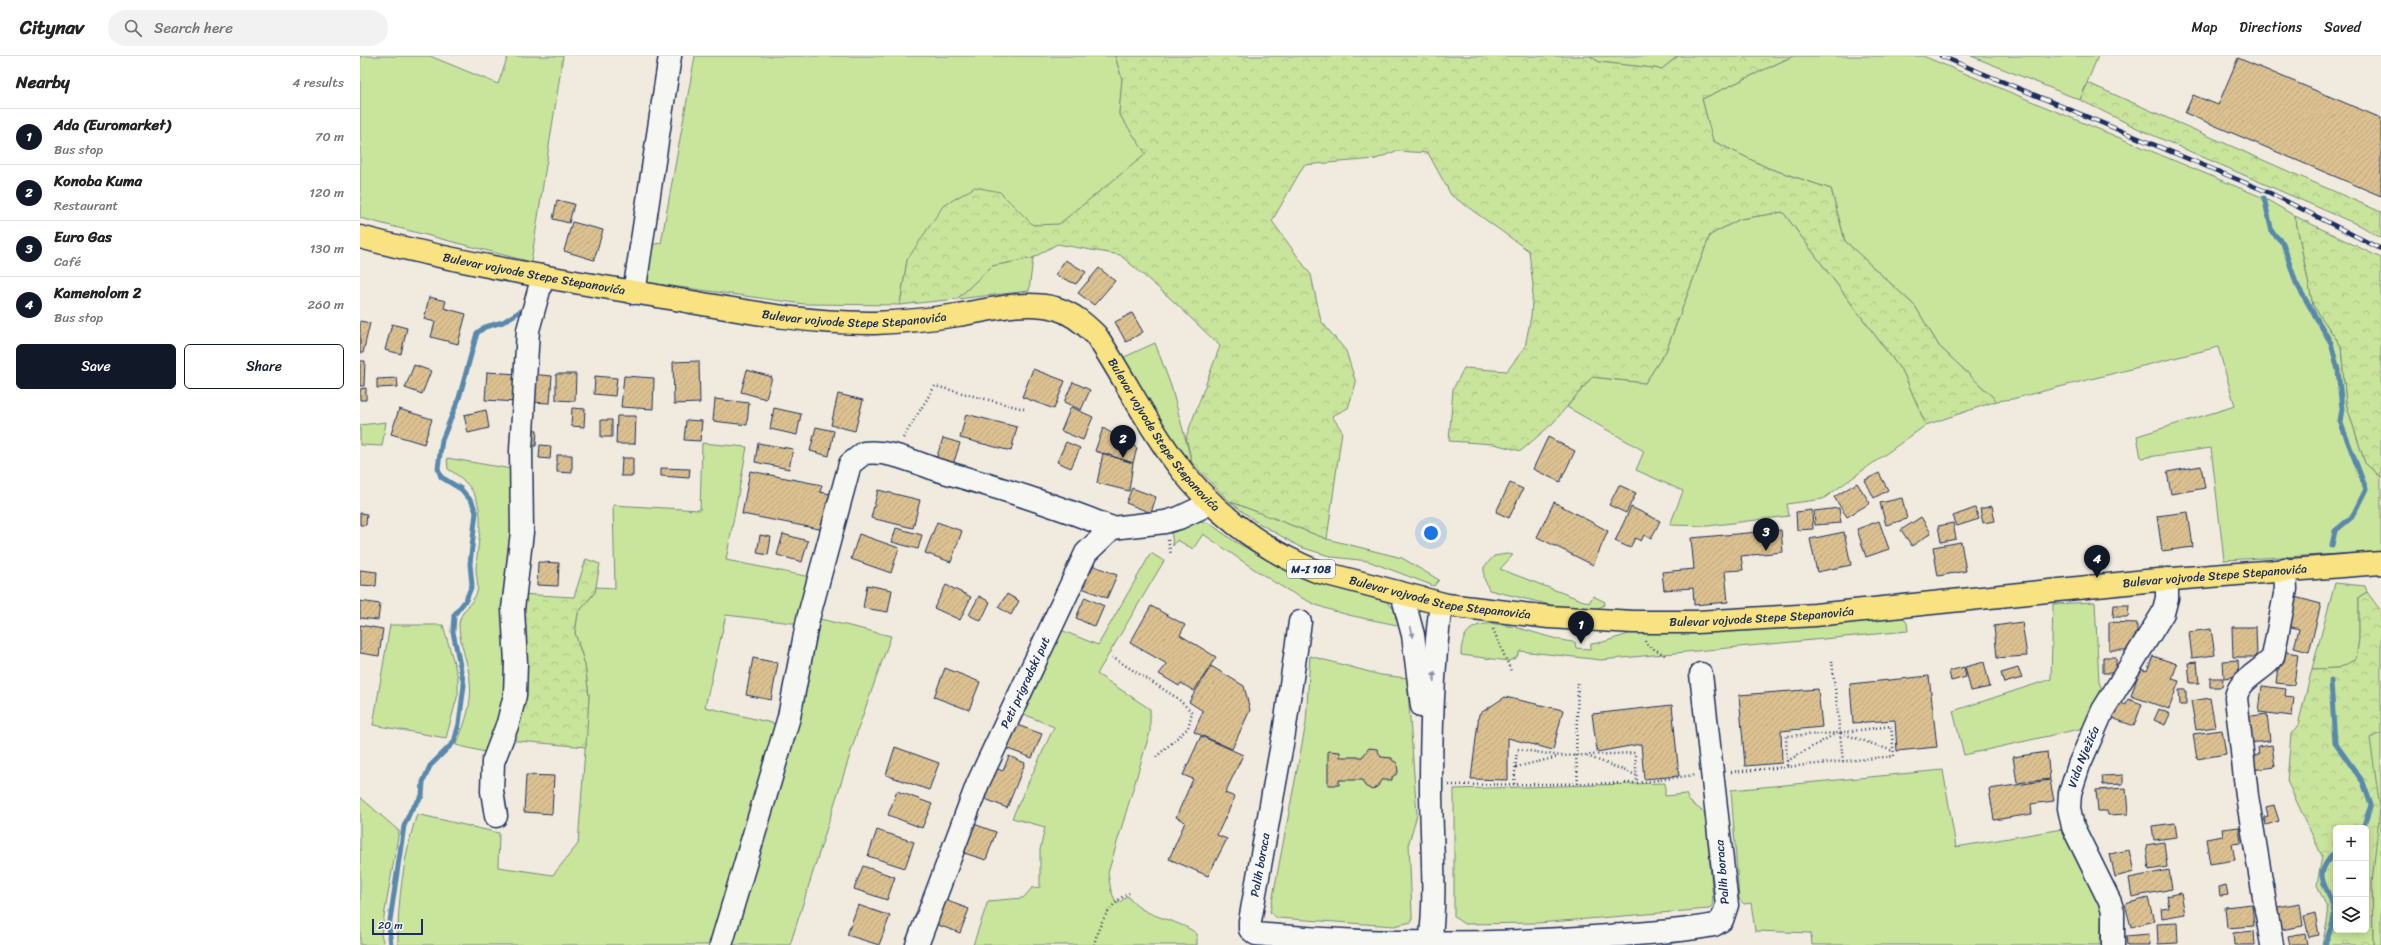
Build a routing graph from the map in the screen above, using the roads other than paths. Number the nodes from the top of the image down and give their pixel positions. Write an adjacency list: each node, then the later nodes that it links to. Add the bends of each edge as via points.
1 (670, 56): 4 (street)
2 (360, 237): 3 (main road, Bulevar vojvode Stepe Stepanovića / M-I 108, via 432,256)
3 (543, 276): 4 (main road, Bulevar vojvode Stepe Stepanovića / M-I 108); 15 (street, via 528,330 525,416 521,450 522,532 513,610 515,694 508,723 493,762 492,791)
4 (634, 292): 5 (main road, Bulevar vojvode Stepe Stepanovića / M-I 108, via 783,316 856,323 921,319 1017,306 1054,308 1068,313 1083,322 1096,335 1171,456)
5 (1211, 503): 6 (street, via 1165,522); 10 (main road, Bulevar vojvode Stepe Stepanovića / M-I 108, via 1259,542 1297,564)
6 (1112, 528): 17 (street, via 1058,506 893,454 864,453 850,464 808,619 789,717); 18 (street, Peti prigradski put, via 1086,553 1072,580 978,783)
7 (2381, 563): 8 (main road, Bulevar vojvode Stepe Stepanovića / M-I 108)
8 (2285, 569): 9 (main road, Bulevar vojvode Stepe Stepanovića / M-I 108); 20 (street, via 2286,589 2273,657 2238,689 2236,698 2246,790)
9 (2167, 579): 11 (main road, Bulevar vojvode Stepe Stepanovića / M-I 108, via 1815,615 1697,622 1633,622 1549,617); 19 (street, Vida Nježića, via 2167,598 2163,614 2103,710 2070,793 2069,808 2073,827 2113,912)
10 (1402, 594): 11 (main road, Bulevar vojvode Stepe Stepanovića / M-I 108); 14 (street, one-way to 14, via 1413,635)
11 (1441, 604): 14 (street, one-way to 11, via 1434,676)
12 (1300, 622): 16 (street, Palih boraca, via 1284,733 1250,929 1256,934 1326,942)
13 (1701, 674): 16 (street, Palih boraca, via 1727,905 1722,920 1702,928 1564,940)
14 (1440, 786): 16 (street, via 1434,915)
15 (496, 816)
16 (1430, 944)
17 (721, 945)
18 (917, 945)
19 (2113, 945)
20 (2272, 945)

